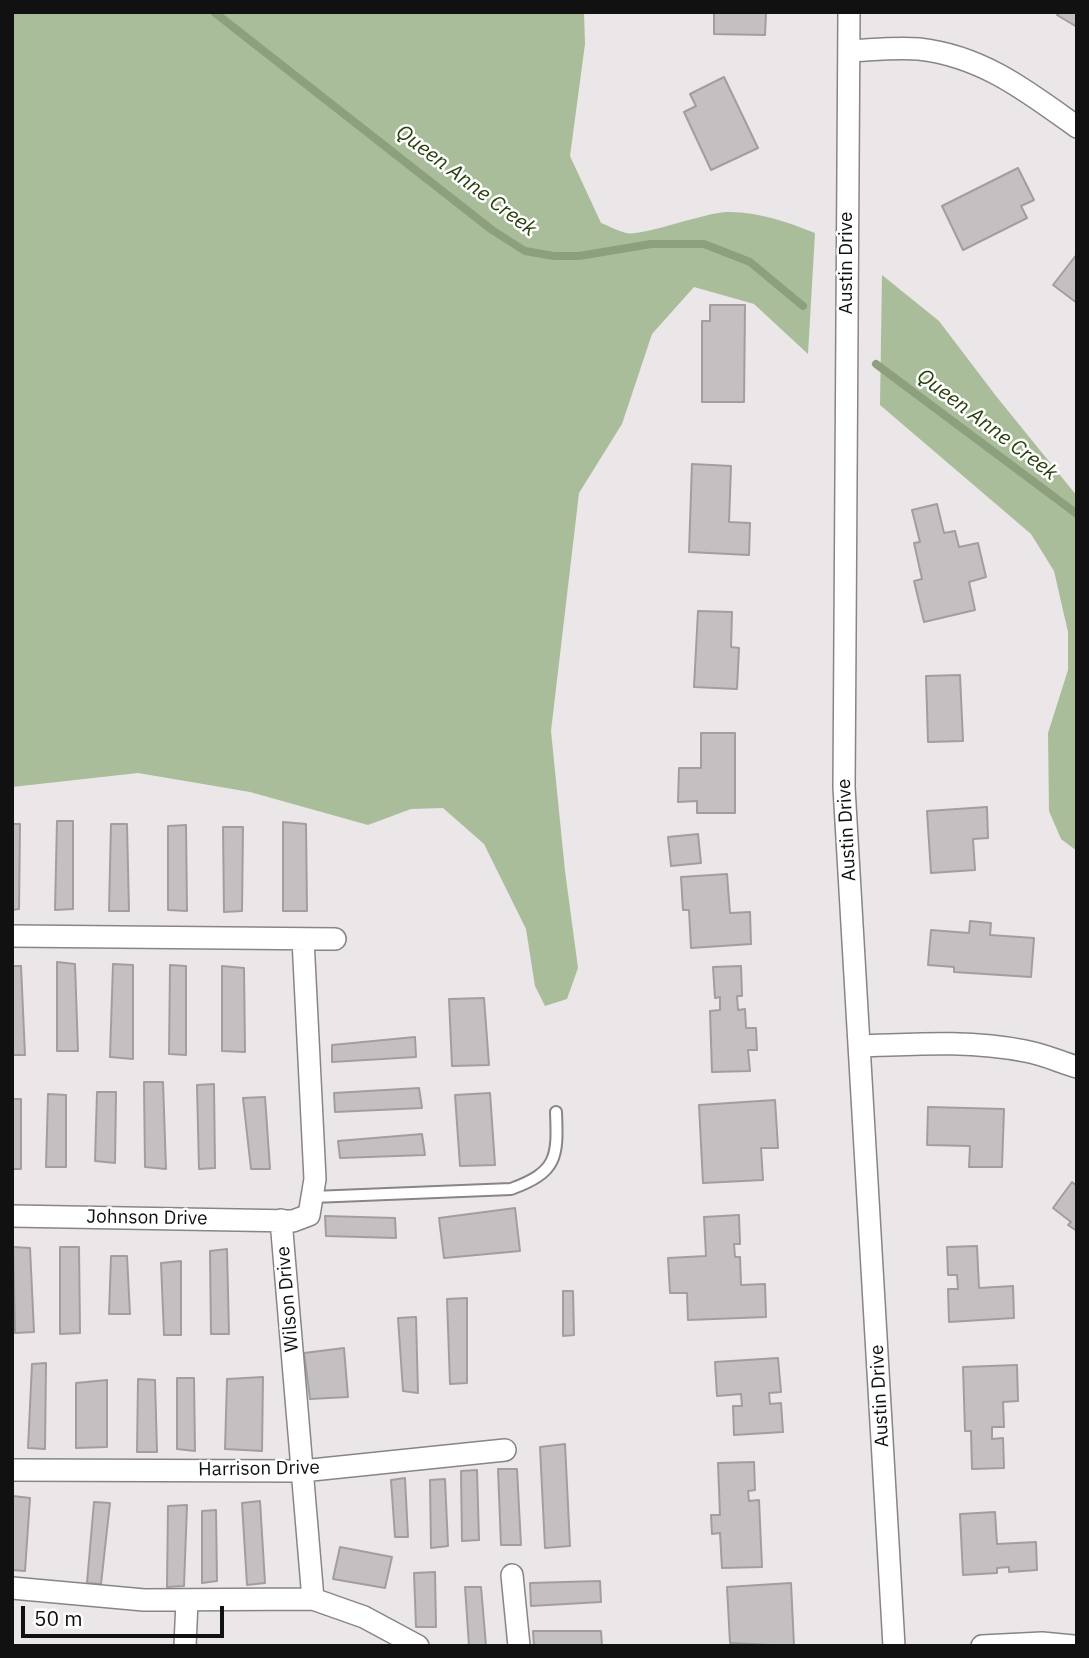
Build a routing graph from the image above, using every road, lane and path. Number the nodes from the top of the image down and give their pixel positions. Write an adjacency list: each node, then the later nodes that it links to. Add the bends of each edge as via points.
1 (849, 12): 2 (street, Austin Drive)
2 (849, 51): 3 (street, via 916,49 982,65); 7 (street, Austin Drive, via 844,787)
3 (1077, 127)
4 (12, 936): 5 (street)
5 (303, 939): 6 (street); 10 (street)
6 (335, 939)
7 (859, 1046): 8 (street, via 999,1046); 23 (street, Austin Drive)
8 (1077, 1067)
9 (556, 1112): 10 (lane, via 558,1148 548,1169 529,1183 511,1189)
10 (313, 1197): 12 (street, Wilson Drive, via 309,1216)
11 (12, 1216): 12 (street, Johnson Drive)
12 (281, 1220): 15 (street, Wilson Drive)
13 (505, 1450): 15 (street, Harrison Drive)
14 (12, 1470): 15 (street, Harrison Drive)
15 (302, 1471): 18 (street, Wilson Drive)
16 (512, 1576): 22 (street)
17 (12, 1587): 19 (street)
18 (313, 1599): 19 (street); 21 (street, via 364,1617)
19 (187, 1601): 20 (street)
20 (185, 1646)
21 (418, 1646)
22 (519, 1646)
23 (894, 1646)
24 (982, 1646): 25 (street)
25 (1073, 1646)

